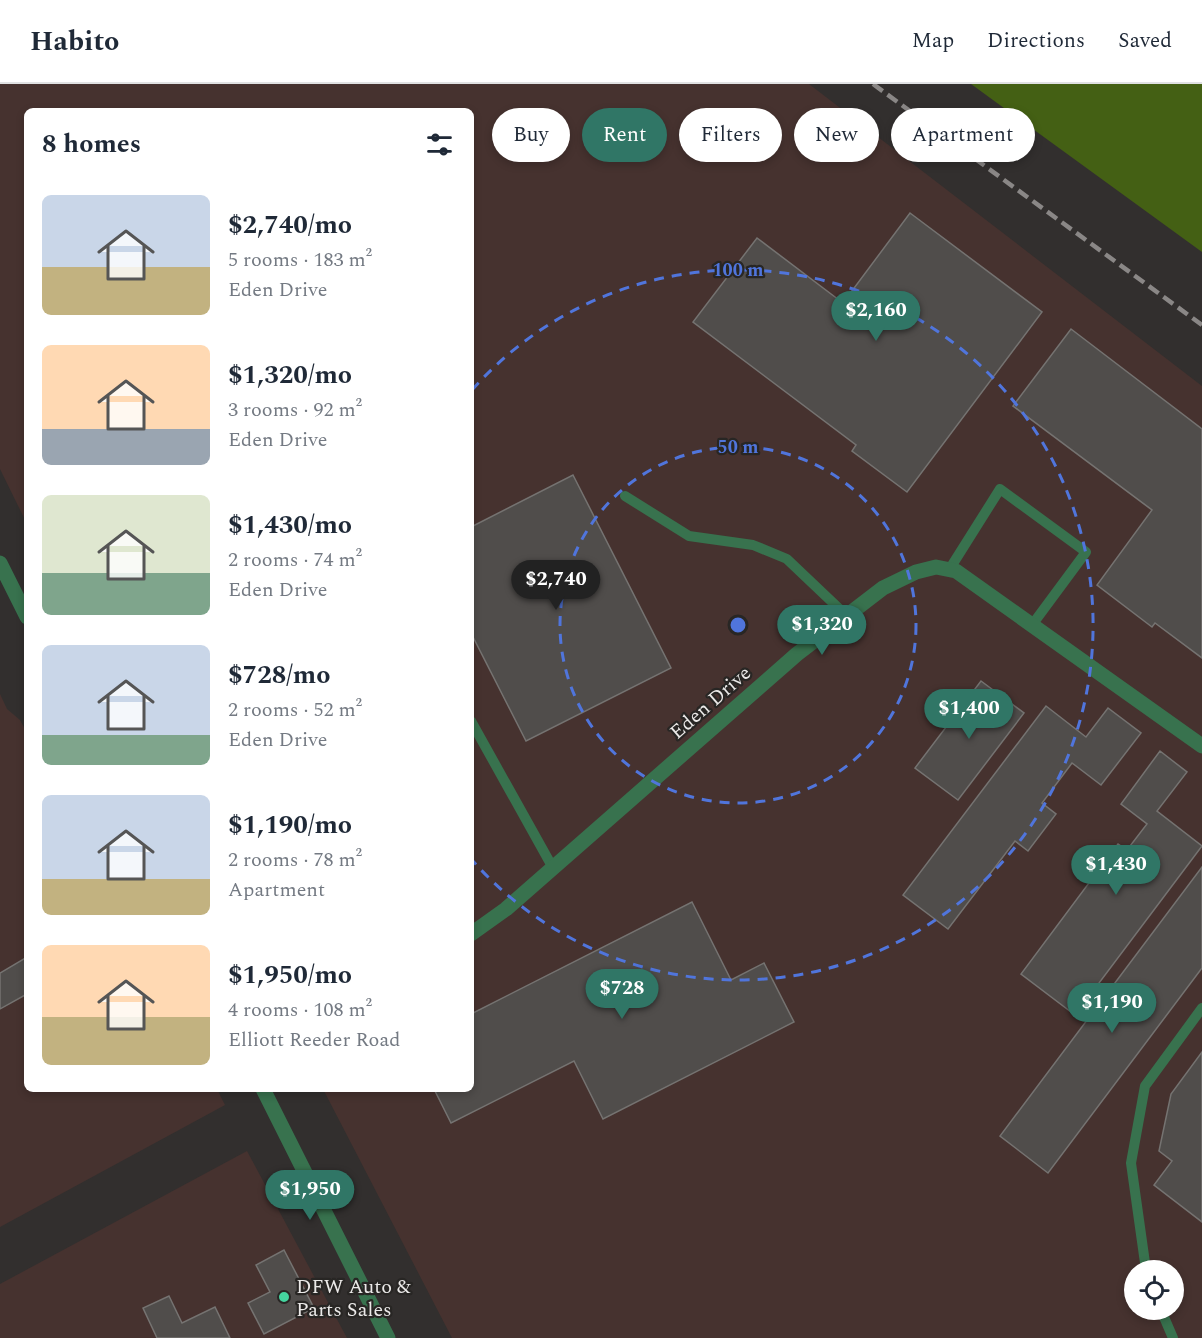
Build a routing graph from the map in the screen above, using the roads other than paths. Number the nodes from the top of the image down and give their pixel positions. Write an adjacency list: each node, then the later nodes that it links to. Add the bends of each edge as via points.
1 (625, 496): 5 (lane, via 689,536 753,545 787,560)
2 (0, 563): 4 (street)
3 (949, 570): 5 (street, Eden Drive, via 936,567 916,572 883,588); 6 (street, via 957,571); 6 (lane, via 1000,489 1086,552)
4 (24, 611)
5 (847, 616): 9 (street, Eden Drive, via 797,654)
6 (1032, 625): 8 (street)
7 (474, 726): 9 (lane)
8 (1202, 746)
9 (552, 868): 10 (street, Eden Drive)
10 (474, 932)
11 (1202, 1008): 13 (lane, via 1145,1086 1131,1163)
12 (265, 1092): 15 (street)
13 (1145, 1260)
14 (1165, 1320): 16 (lane)
15 (388, 1338)
16 (1173, 1338)

